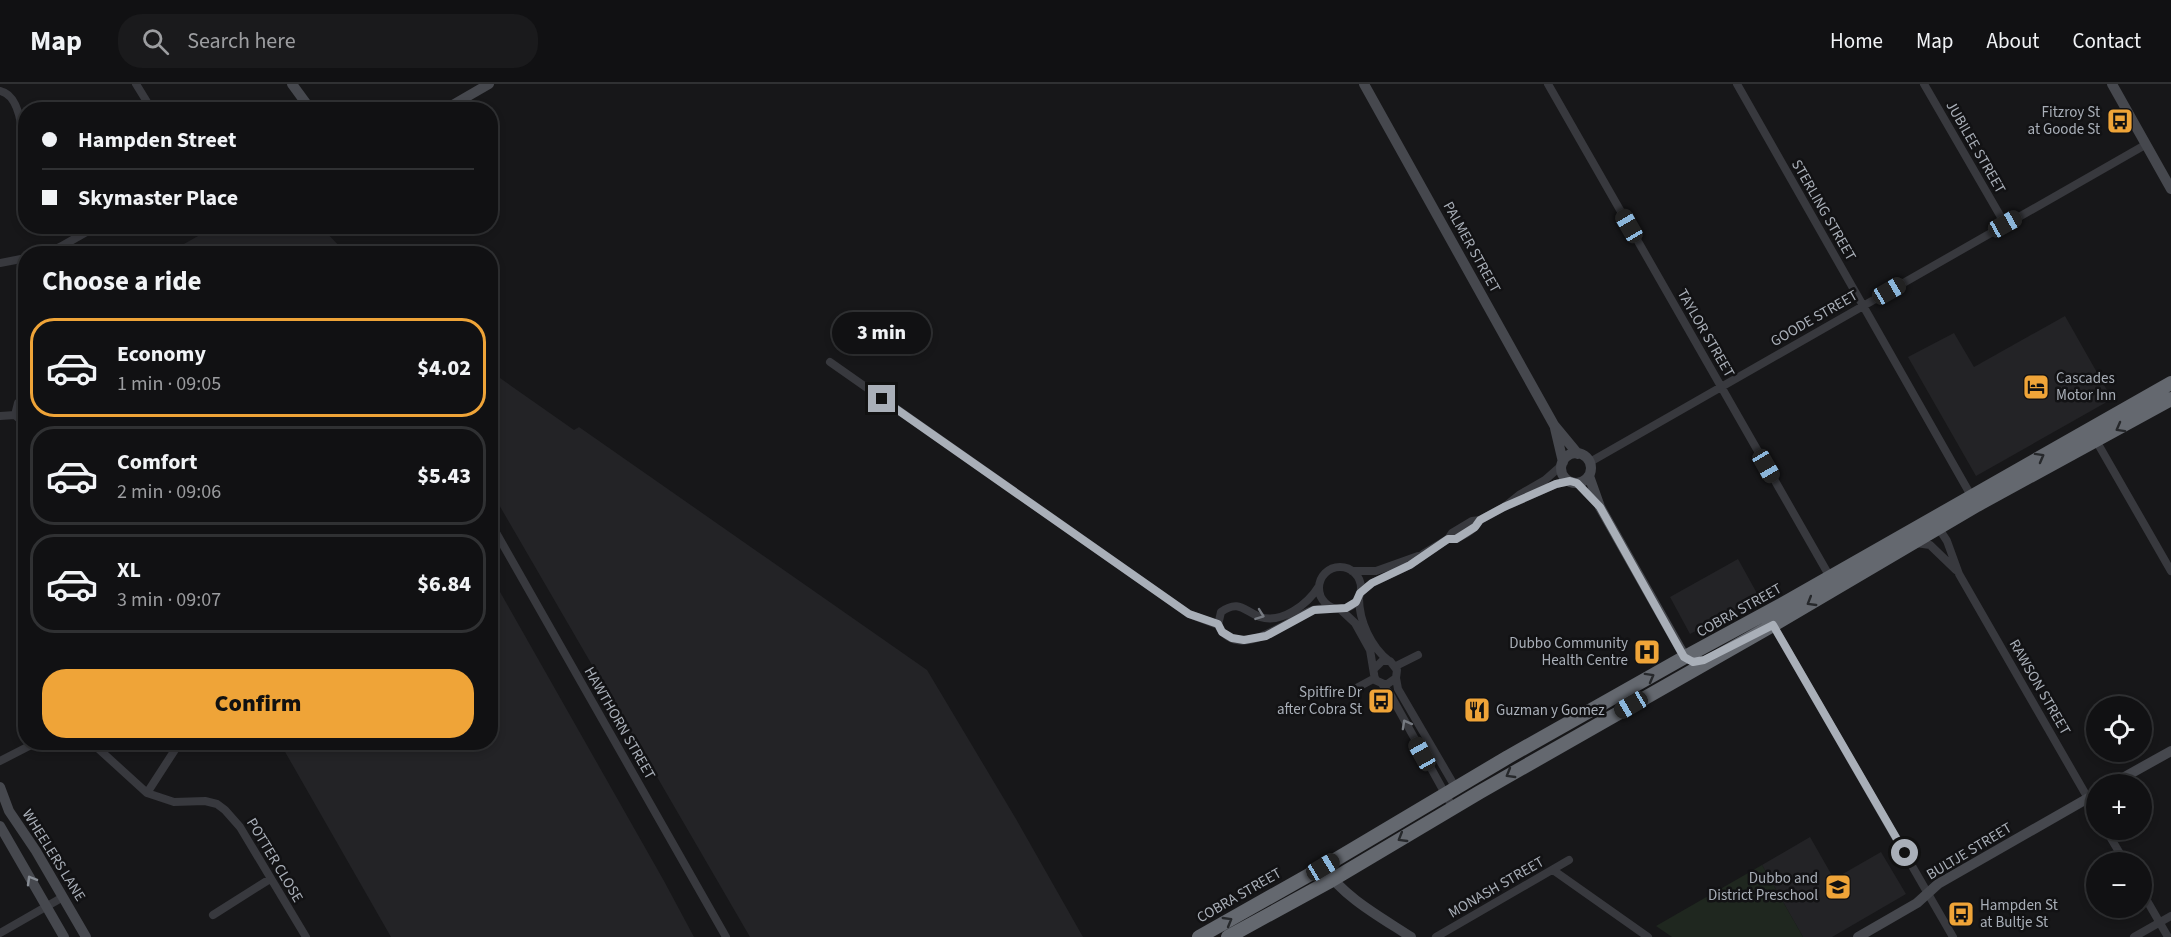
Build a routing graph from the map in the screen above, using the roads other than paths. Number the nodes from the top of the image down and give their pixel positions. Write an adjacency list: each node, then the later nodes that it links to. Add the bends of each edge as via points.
1 (136, 84): 10 (street)
2 (292, 84): 11 (street)
3 (489, 84): 12 (street)
4 (1364, 84): 30 (street, PALMER STREET)
5 (1548, 84): 24 (street, TAYLOR STREET)
6 (1737, 84): 21 (street, STERLING STREET)
7 (1924, 84): 16 (street, JUBILEE STREET)
8 (2112, 84): 14 (street)
9 (0, 91): 13 (street, via 7,93)
10 (147, 102)
11 (304, 102)
12 (458, 102)
13 (18, 114)
14 (2145, 145): 15 (street); 16 (street, GOODE STREET)
15 (2170, 185)
16 (2005, 224): 21 (street, GOODE STREET)
17 (83, 234): 18 (street)
18 (62, 246)
19 (18, 259): 20 (street)
20 (0, 262)
21 (1863, 306): 24 (street, GOODE STREET); 37 (street, STERLING STREET)
22 (830, 362): 53 (street, via 1189,614)
23 (2171, 383): 31 (highway, COBRA STREET)
24 (1721, 387): 33 (street, GOODE STREET); 47 (street, TAYLOR STREET)
25 (2171, 399): 31 (highway, COBRA STREET, one-way to 31)
26 (18, 403): 27 (street)
27 (15, 415): 28 (street); 29 (street)
28 (0, 417)
29 (18, 417)
30 (1554, 425): 32 (street, PALMER STREET); 34 (street, PALMER STREET)
31 (2093, 435): 37 (highway, COBRA STREET); 45 (street)
32 (1578, 454): 33 (street); 34 (street)
33 (1590, 462): 35 (street)
34 (1563, 463): 36 (street, via 1562,473); 38 (street)
35 (1589, 476): 36 (street); 39 (street)
36 (1574, 482): 38 (street, via 1556,484); 39 (street)
37 (1975, 501): 40 (highway, COBRA STREET); 42 (highway, COBRA STREET)
38 (1504, 507): 43 (street, via 1472,521)
39 (1600, 507): 58 (street)
40 (1939, 528): 42 (highway, COBRA STREET); 46 (street, RAWSON STREET)
41 (498, 536): 94 (street, HAWTHORN STREET)
42 (1904, 542): 46 (street, RAWSON STREET, via 1930,545); 47 (highway, COBRA STREET); 48 (highway, COBRA STREET)
43 (1423, 555): 44 (street, via 1376,571); 50 (street, via 1372,583)
44 (1352, 571): 49 (street, via 1341,567 1329,570); 50 (street, via 1360,581)
45 (2171, 571)
46 (1959, 574): 71 (street, RAWSON STREET)
47 (1830, 577): 48 (street, via 1838,581); 51 (highway, COBRA STREET)
48 (1850, 579): 54 (highway, COBRA STREET, one-way to 54)
49 (1319, 586): 52 (street, via 1322,599); 53 (street, one-way to 49, via 1221,612 1233,606 1263,618 1285,615 1309,600)
50 (1360, 595): 52 (street, via 1351,606); 59 (street, via 1364,625 1381,655)
51 (1784, 604): 54 (highway, via 1775,613); 55 (highway, COBRA STREET)
52 (1336, 608): 53 (street, via 1309,612 1274,632 1251,639 1232,638); 60 (street, via 1358,628 1370,650)
53 (1218, 624)
54 (1773, 625): 55 (highway, via 1761,622); 56 (highway, COBRA STREET); 83 (street)
55 (1706, 647): 58 (highway, COBRA STREET)
56 (1722, 653): 58 (highway, via 1699,662); 76 (highway, COBRA STREET, one-way to 76)
57 (1418, 655): 59 (street)
58 (1684, 657): 73 (highway, COBRA STREET, one-way to 58)
59 (1393, 664): 60 (street, via 1382,661); 62 (street)
60 (1374, 669): 61 (street)
61 (1375, 678): 63 (street); 64 (street)
62 (1396, 678): 63 (street, via 1390,684); 73 (street)
63 (1382, 684): 73 (street, one-way to 63)
64 (1351, 691)
65 (21, 750): 69 (street)
66 (100, 750): 74 (street, POTTER CLOSE)
67 (175, 750): 74 (street)
68 (2171, 751): 70 (street)
69 (0, 761)
70 (2130, 774)
71 (2086, 786)
72 (0, 787): 84 (street, WHEELERS LANE, via 9,811)
73 (1450, 790): 76 (street); 76 (street); 79 (highway, COBRA STREET)
74 (147, 793): 81 (street, POTTER CLOSE, via 174,802 217,804 240,827)
75 (2086, 799): 83 (street, BULTJE STREET)
76 (1458, 805): 82 (highway, COBRA STREET, one-way to 82)
77 (0, 826): 85 (street, WHEELERS LANE, one-way to 77)
78 (1569, 860): 80 (street, MONASH STREET)
79 (1323, 867): 82 (street); 95 (highway, COBRA STREET, one-way to 79)
80 (1553, 870): 98 (street, MONASH STREET); 99 (street)
81 (270, 879): 87 (street); 93 (street, POTTER CLOSE)
82 (1332, 880): 96 (highway, COBRA STREET); 97 (street)
83 (1928, 893): 100 (street, BULTJE STREET); 101 (street)
84 (63, 897): 85 (street); 92 (street, WHEELERS LANE)
85 (46, 907): 90 (street); 91 (street, WHEELERS LANE)
86 (2152, 910): 89 (street)
87 (213, 915)
88 (2171, 916): 89 (street)
89 (2159, 922): 102 (street); 103 (street)
90 (0, 933)
91 (64, 937)
92 (86, 937)
93 (306, 937)
94 (726, 937)
95 (1199, 937)
96 (1228, 937)
97 (1411, 937)
98 (1436, 937)
99 (1648, 937)
100 (1858, 937)
101 (1953, 937)
102 (2134, 937)
103 (2168, 937)

